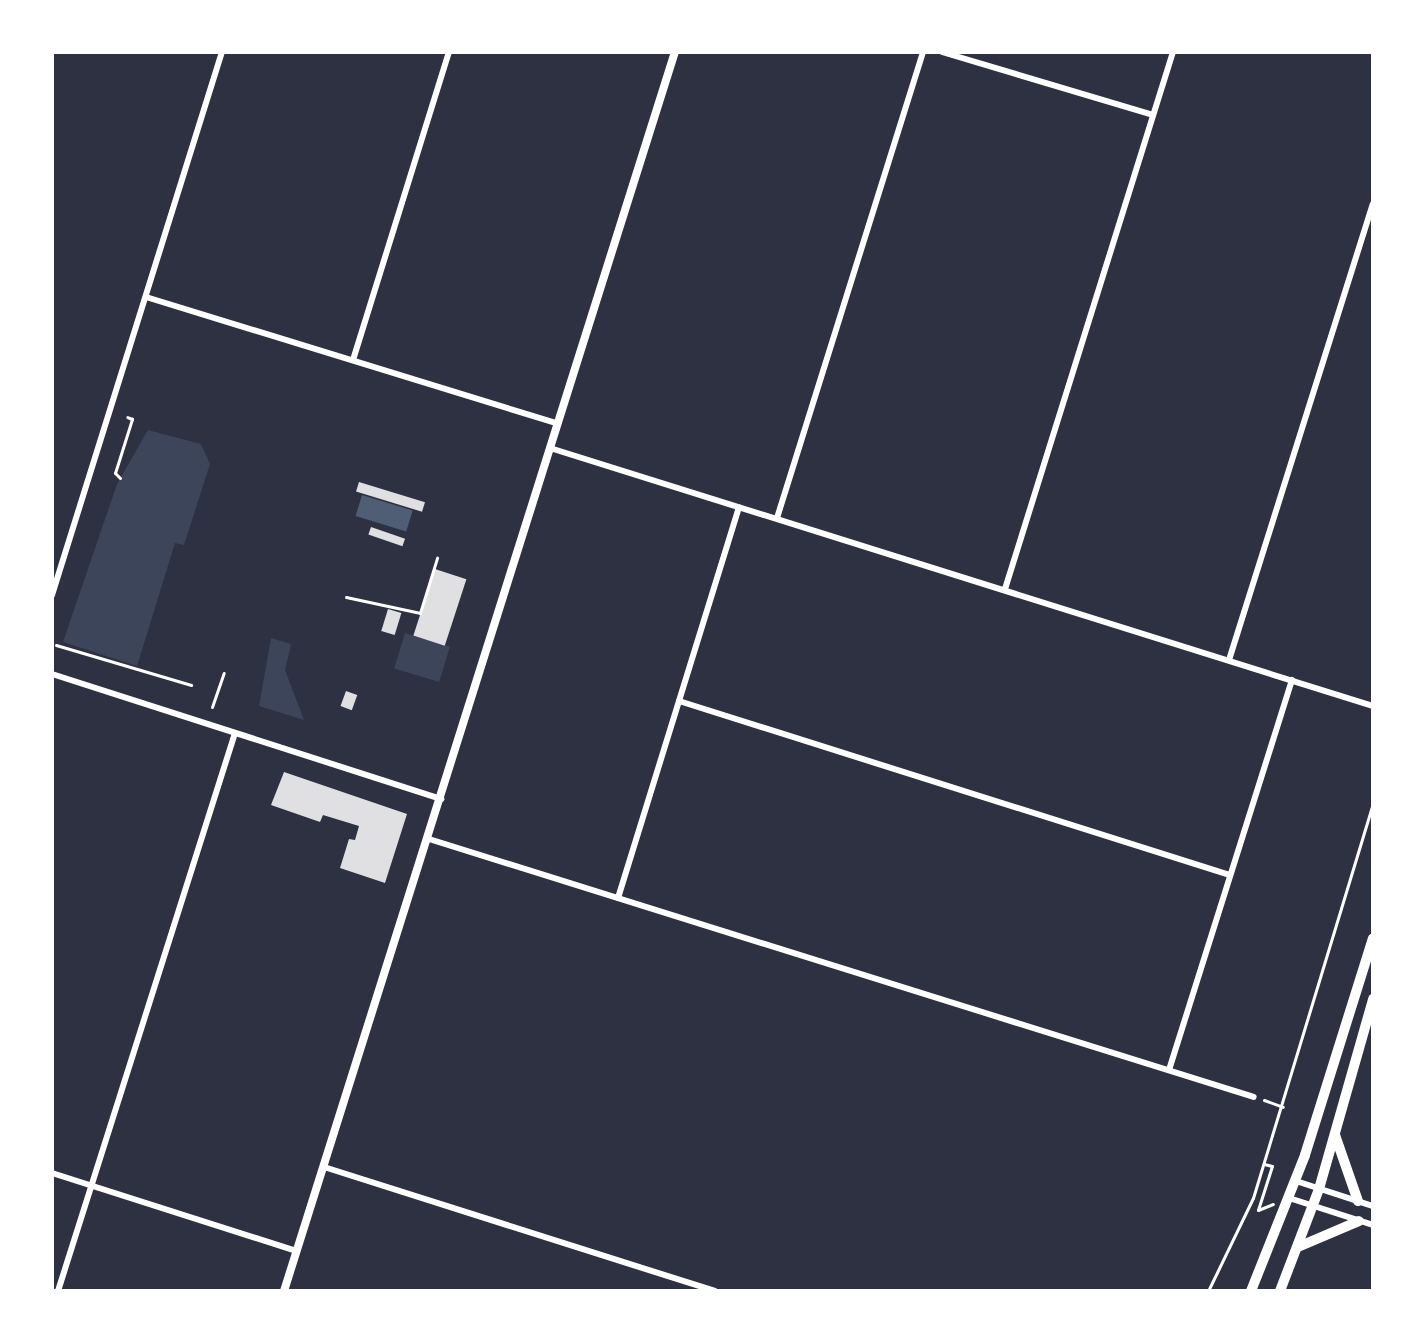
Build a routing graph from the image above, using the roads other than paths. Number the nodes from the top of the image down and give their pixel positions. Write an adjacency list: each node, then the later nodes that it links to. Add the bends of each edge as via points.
1 (222, 52): 9 (street)
2 (449, 52): 10 (street)
3 (675, 52): 11 (street)
4 (923, 52): 14 (street)
5 (942, 52): 7 (street)
6 (1173, 52): 7 (street)
7 (1153, 115): 15 (street)
8 (1373, 204): 17 (street)
9 (146, 297): 10 (street); 16 (street)
10 (353, 360): 11 (street)
11 (558, 424): 12 (street)
12 (550, 448): 13 (street); 23 (street)
13 (739, 507): 14 (street); 20 (street)
14 (777, 518): 15 (street)
15 (1005, 589): 17 (street)
16 (52, 595)
17 (1229, 660): 19 (street)
18 (52, 674): 22 (street)
19 (1292, 680): 21 (street); 25 (street)
20 (679, 701): 25 (street); 26 (street)
21 (1373, 706)
22 (235, 733): 23 (street); 37 (street)
23 (441, 799): 24 (street)
24 (429, 839): 26 (street); 34 (street)
25 (1230, 875): 29 (street)
26 (618, 898): 29 (street)
27 (1373, 938): 36 (highway)
28 (1373, 999): 32 (highway)
29 (1169, 1070): 30 (street)
30 (1254, 1097)
31 (1373, 1130): 33 (lane)
32 (1335, 1135): 38 (highway); 40 (highway)
33 (1373, 1146)
34 (324, 1167): 46 (street); 49 (street)
35 (52, 1173): 37 (street)
36 (1296, 1181): 38 (street); 39 (highway)
37 (91, 1185): 46 (street); 47 (street)
38 (1319, 1189): 40 (street); 41 (highway)
39 (1289, 1198): 41 (street); 50 (highway)
40 (1358, 1201): 42 (street)
41 (1313, 1206): 43 (street); 45 (highway)
42 (1373, 1206)
43 (1359, 1221): 44 (street); 45 (highway)
44 (1373, 1225)
45 (1298, 1247): 51 (highway)
46 (297, 1251): 48 (street)
47 (58, 1291)
48 (284, 1291)
49 (715, 1291)
50 (1251, 1291)
51 (1280, 1291)

